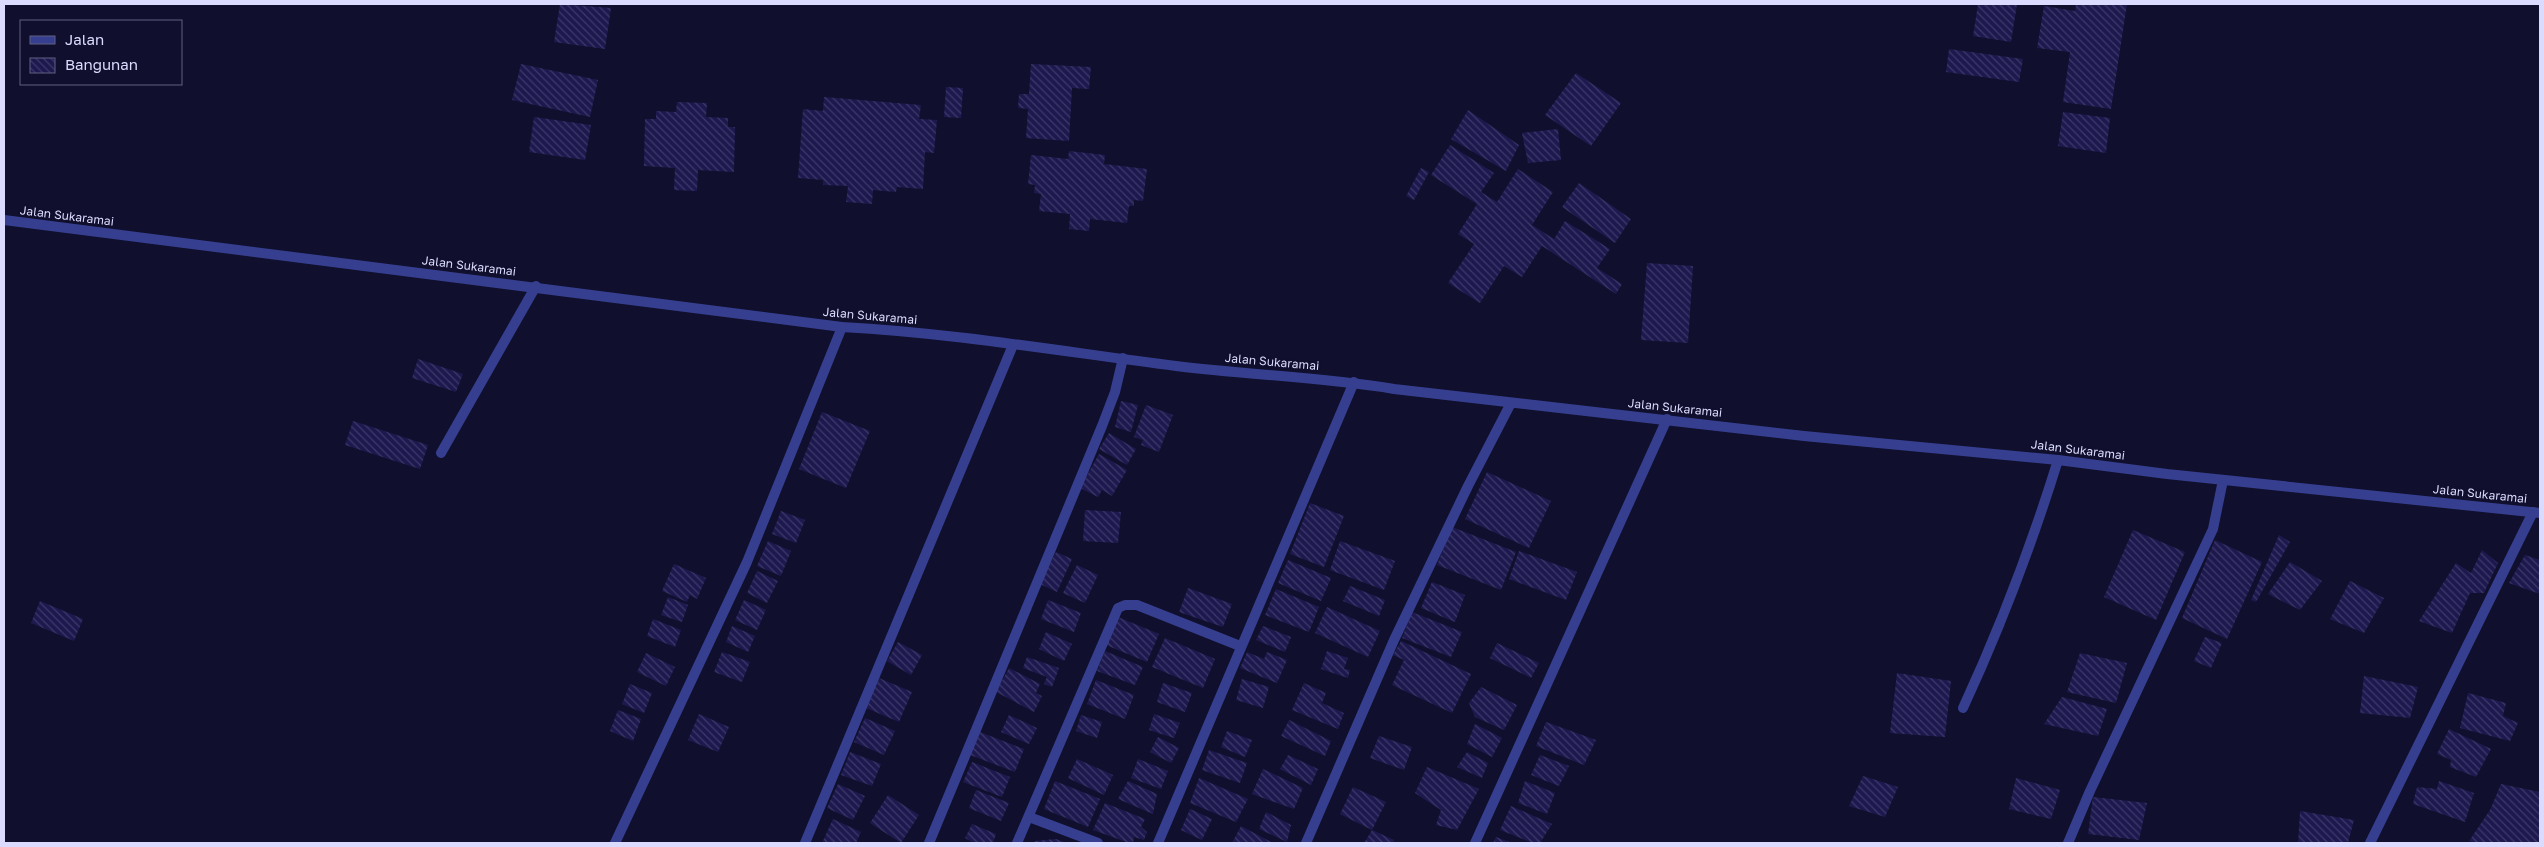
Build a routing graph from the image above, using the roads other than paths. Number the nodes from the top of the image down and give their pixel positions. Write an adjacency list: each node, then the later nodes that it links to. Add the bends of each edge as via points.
1 (4, 220): 2 (street, Jalan Sukaramai)
2 (536, 286): 3 (street, Jalan Sukaramai, via 576,294); 9 (street)
3 (842, 327): 4 (street, Jalan Sukaramai, via 901,330); 16 (street, via 747,562)
4 (1013, 345): 5 (street, Jalan Sukaramai); 17 (street)
5 (1123, 358): 6 (street, Jalan Sukaramai); 18 (street, via 1108,409)
6 (1354, 382): 7 (street, Jalan Sukaramai); 13 (street)
7 (1511, 403): 8 (street, Jalan Sukaramai); 22 (street, via 1394,640)
8 (1667, 419): 10 (street, Jalan Sukaramai, via 1804,436); 23 (street)
9 (441, 454)
10 (2058, 460): 11 (street, Jalan Sukaramai); 14 (street, via 2043,510 1990,648)
11 (2223, 480): 12 (street, Jalan Sukaramai); 24 (street, via 2213,529)
12 (2536, 513): 25 (street)
13 (1240, 646): 15 (street, via 1136,605 1118,608); 21 (street)
14 (1963, 708)
15 (1029, 817): 19 (street); 20 (street)
16 (616, 843)
17 (805, 843)
18 (929, 843)
19 (1017, 843)
20 (1098, 843)
21 (1158, 843)
22 (1306, 843)
23 (1475, 843)
24 (2068, 843)
25 (2370, 843)

